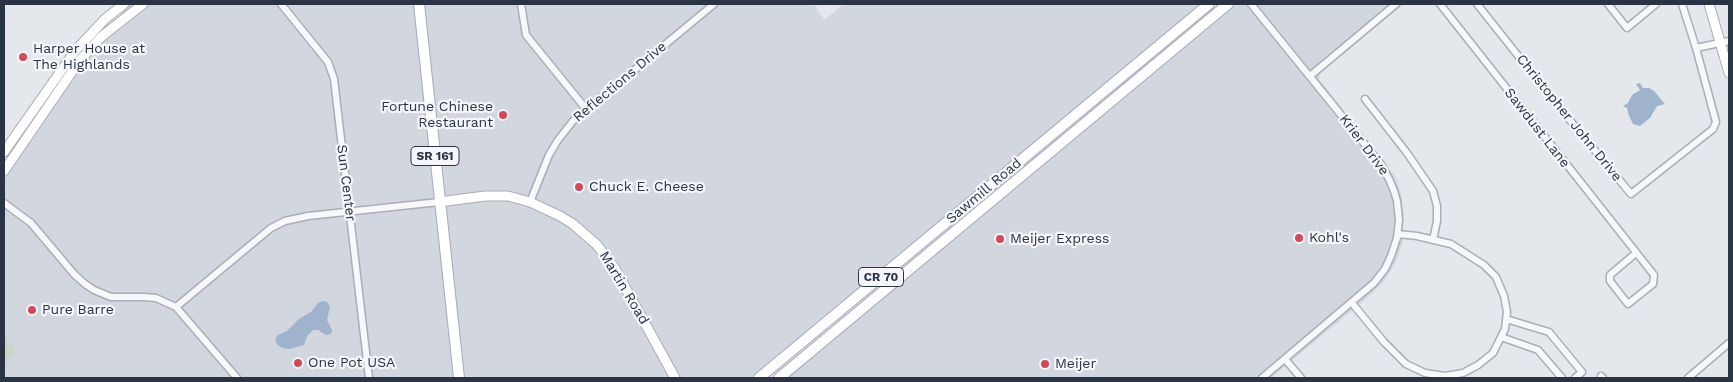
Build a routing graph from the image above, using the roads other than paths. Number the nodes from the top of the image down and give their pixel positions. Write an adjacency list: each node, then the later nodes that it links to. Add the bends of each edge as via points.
1 (124, 4): 23 (street, via 75,51)
2 (143, 4): 24 (street, via 101,37 80,60)
3 (281, 4): 28 (street, Sun Center, via 320,50 332,72)
4 (419, 4): 25 (main road, SR 161)
5 (521, 4): 22 (street, via 526,35)
6 (714, 4): 22 (street, Reflections Drive)
7 (1209, 4): 42 (main road, Sawmill Road / CR 70)
8 (1228, 4): 43 (main road, Sawmill Road / CR 70)
9 (1251, 4): 20 (street, Krier Drive)
10 (1396, 4): 20 (street)
11 (1440, 4): 31 (street, Sawdust Lane)
12 (1477, 4): 18 (street, Christopher John Drive, via 1631,194 1715,125)
13 (1608, 4): 14 (street, via 1627,28)
14 (1656, 4)
15 (1682, 4): 18 (street)
16 (1709, 4): 17 (street)
17 (1726, 42): 18 (street); 19 (street)
18 (1696, 48)
19 (1729, 73)
20 (1310, 76): 29 (street, Krier Drive, via 1386,173 1397,201)
21 (1365, 99): 30 (street, via 1408,153 1432,191 1437,206)
22 (586, 109): 26 (street, Reflections Drive, via 553,147)
23 (4, 152)
24 (4, 171)
25 (439, 202): 26 (street, Martin Road, via 501,196); 28 (street); 40 (main road, SR 161)
26 (530, 202): 41 (street, Martin Road, via 573,224 606,255)
27 (4, 203): 33 (street, via 31,223 84,284 111,297 144,296)
28 (349, 211): 33 (street, via 293,218 277,224); 39 (street, Sun Center)
29 (1398, 234): 30 (street); 32 (street, Krier Drive, via 1385,269 1374,284)
30 (1433, 240): 34 (street, via 1451,244 1489,269 1504,296)
31 (1636, 253): 31 (street, Sawdust Lane, via 1654,275 1654,284 1628,304 1610,281 1610,275)
32 (1352, 303): 35 (street, via 1406,364 1425,373 1454,375 1471,369 1493,353); 37 (street, Krier Drive)
33 (176, 307): 38 (street)
34 (1506, 319): 35 (street); 47 (street, via 1549,332 1582,372)
35 (1501, 336): 46 (street, via 1538,350)
36 (1729, 343): 48 (street)
37 (1285, 359): 44 (street, Krier Drive); 45 (street)
38 (237, 378)
39 (368, 378)
40 (459, 378)
41 (675, 378)
42 (759, 378)
43 (779, 378)
44 (1262, 378)
45 (1301, 378)
46 (1562, 378)
47 (1575, 378)
48 (1688, 378)

